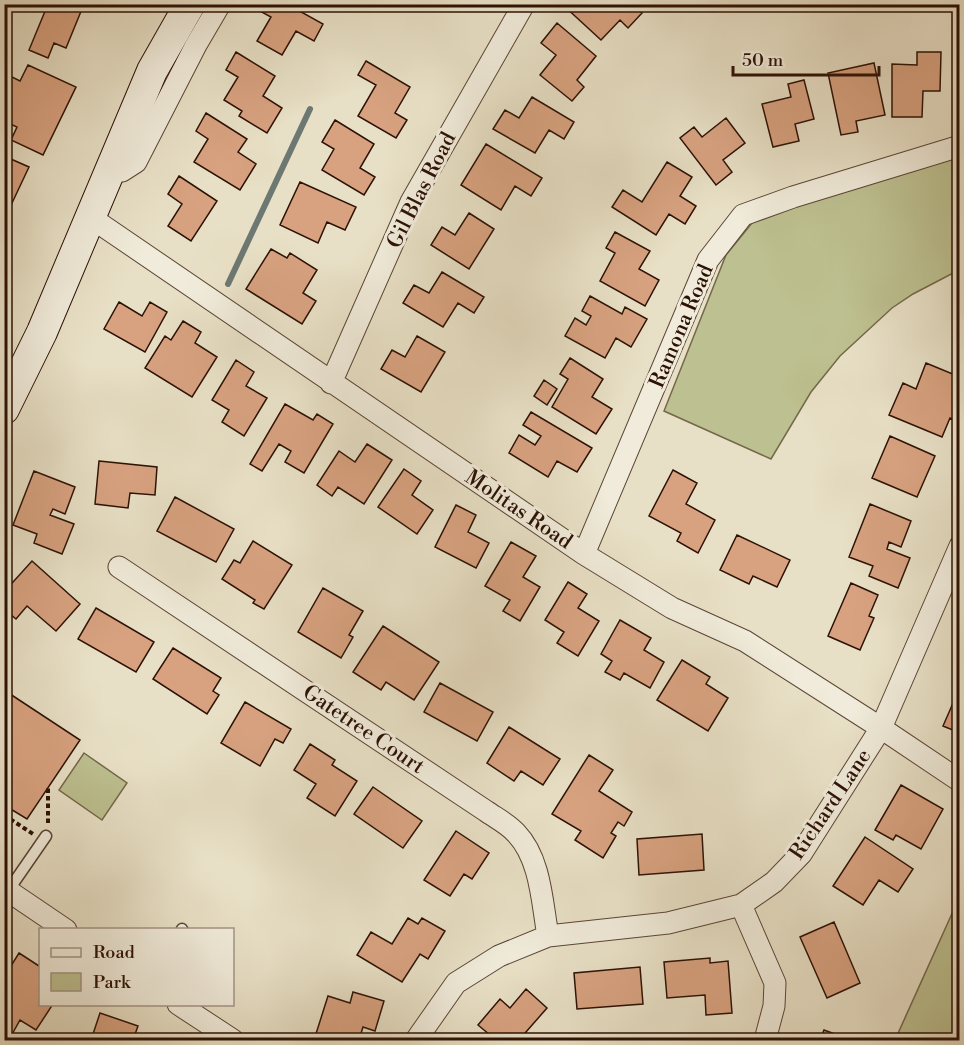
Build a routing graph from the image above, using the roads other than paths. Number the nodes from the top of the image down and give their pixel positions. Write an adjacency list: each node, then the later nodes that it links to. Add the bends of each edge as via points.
1 (190, 4): 5 (street, via 152,70)
2 (220, 4): 5 (street, via 136,162 122,171)
3 (525, 4): 7 (street, Gil Blas Road, via 411,202)
4 (960, 146): 10 (street, Ramona Road, via 743,215 708,260)
5 (108, 172): 6 (street)
6 (90, 217): 7 (street, Molitas Road); 8 (street, via 42,332)
7 (331, 383): 10 (street, Molitas Road)
8 (4, 409)
9 (960, 546): 12 (street, Richard Lane)
10 (584, 554): 12 (street, Molitas Road, via 672,608 745,641)
11 (119, 567): 18 (street, Gatetree Court, via 516,832 534,866)
12 (881, 728): 13 (street, Molitas Road); 16 (street, Richard Lane, via 801,854 774,882)
13 (960, 781)
14 (45, 838): 15 (lane)
15 (6, 890): 17 (street)
16 (741, 905): 18 (street, Richard Lane, via 668,923); 22 (street, via 775,983)
17 (63, 928)
18 (548, 936): 21 (street, Richard Lane, via 499,956 456,983)
19 (180, 1006): 20 (street)
20 (233, 1041)
21 (416, 1041)
22 (765, 1041)

